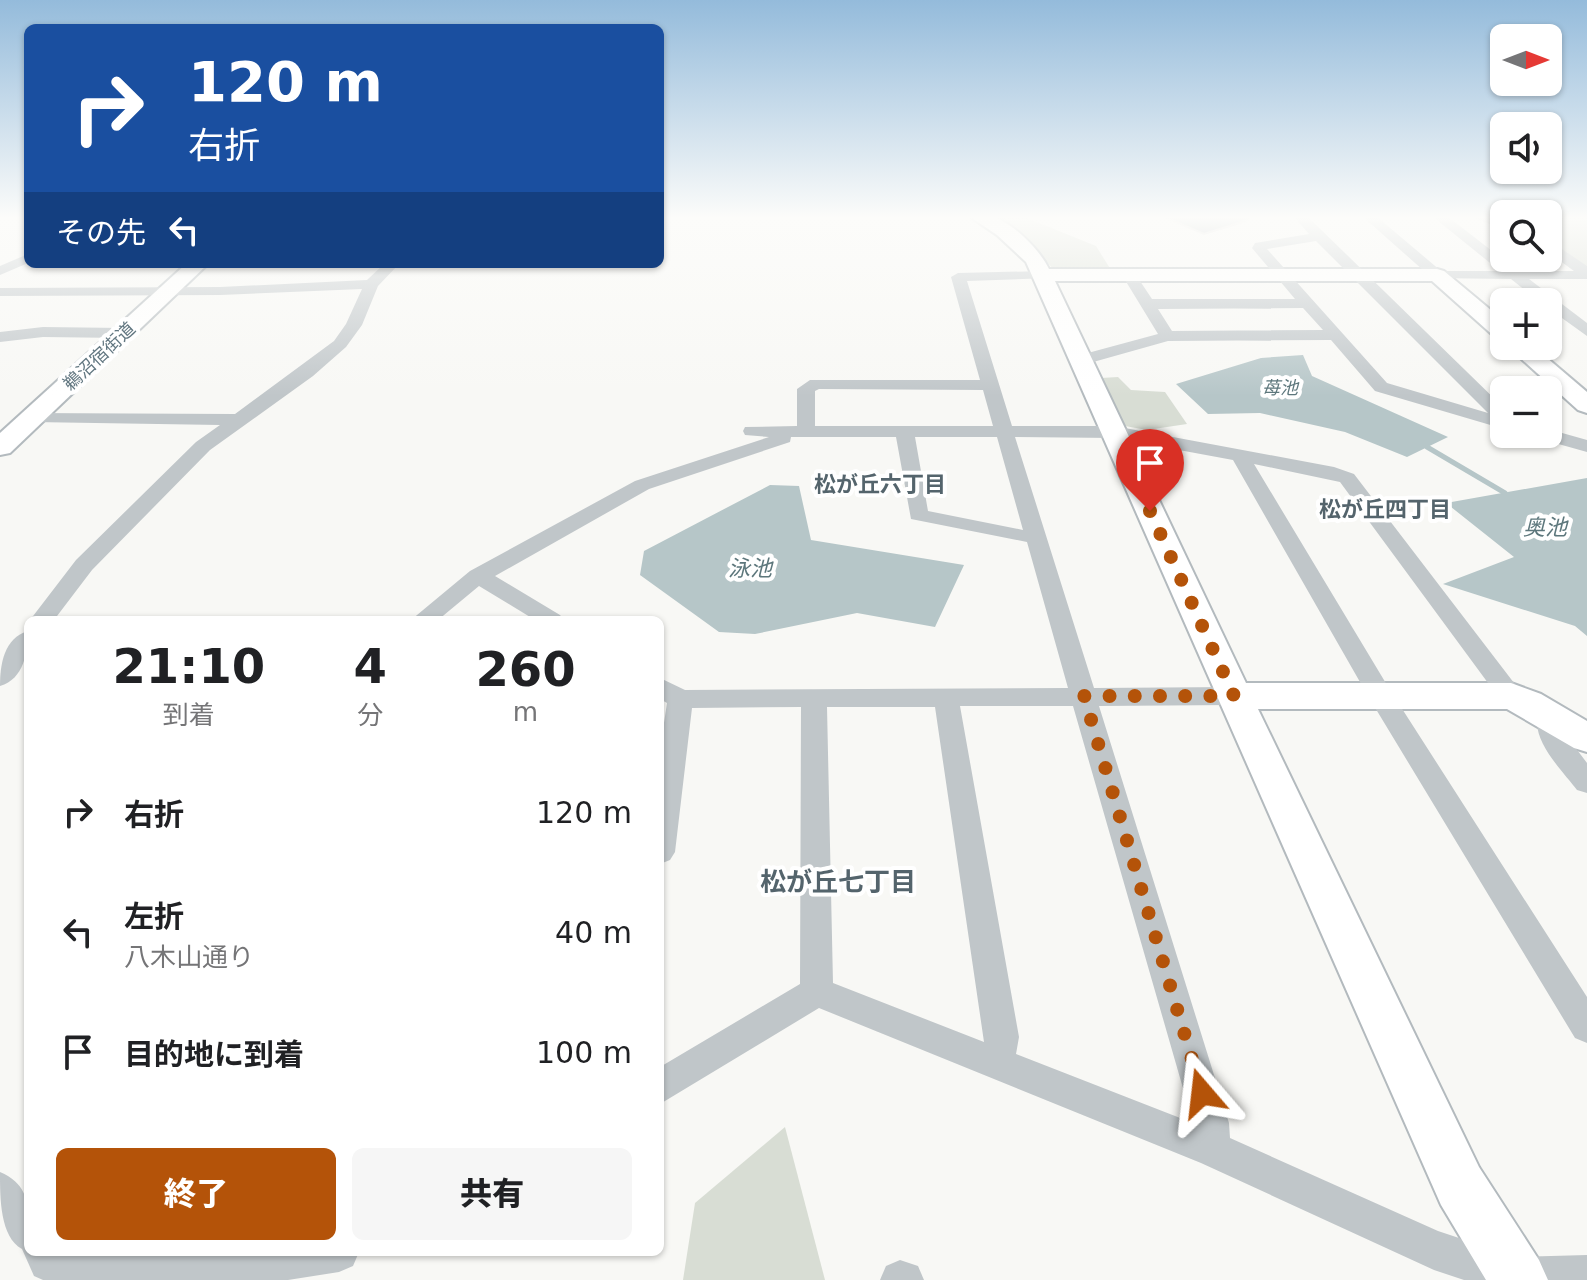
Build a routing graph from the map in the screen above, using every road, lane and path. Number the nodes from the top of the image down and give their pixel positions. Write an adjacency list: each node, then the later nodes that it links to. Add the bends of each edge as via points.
1 (1044, 275): 22 (street)
2 (1129, 275): 14 (street)
3 (185, 276): 11 (street, 鵜沼宿街道)
4 (380, 276): 10 (street)
5 (1012, 276): 23 (street, via 958,277)
6 (1283, 276): 13 (street)
7 (1360, 276): 25 (street)
8 (1438, 276): 15 (street)
9 (1516, 276): 16 (street)
10 (371, 284): 11 (street); 28 (street, via 340,344)
11 (170, 290): 12 (street); 17 (street, 鵜沼宿街道)
12 (0, 292)
13 (1308, 303): 14 (street); 18 (street)
14 (1147, 304): 19 (street)
15 (1490, 321)
16 (1587, 331)
17 (123, 333): 20 (street); 27 (street, 鵜沼宿街道)
18 (1335, 335): 19 (street); 26 (street, via 1381,387)
19 (1167, 336): 22 (street)
20 (0, 337)
21 (1535, 360): 24 (street)
22 (1079, 361): 33 (street)
23 (989, 385): 30 (street, via 816,384 806,389); 32 (street)
24 (1587, 405)
25 (1490, 406)
26 (1490, 416)
27 (33, 417): 28 (street); 36 (street, 鵜沼宿街道)
28 (239, 420): 40 (street, via 203,446 113,535)
29 (752, 431): 30 (street)
30 (798, 431): 31 (street); 39 (street, via 642,485)
31 (905, 432): 32 (street); 38 (street, via 918,515)
32 (1003, 432): 33 (street); 38 (street)
33 (1114, 432): 37 (street); 47 (street)
34 (1562, 439): 35 (street)
35 (1587, 446)
36 (0, 447)
37 (1243, 455): 48 (street); 49 (street, via 1347,478)
38 (1034, 536): 46 (street)
39 (478, 576): 41 (street); 42 (street)
40 (45, 616)
41 (428, 616)
42 (545, 616)
43 (24, 644): 44 (street)
44 (0, 677)
45 (670, 693): 51 (street); 55 (street)
46 (1084, 696): 47 (street); 50 (street); 60 (street, via 1211,1123)
47 (1234, 696): 48 (street); 66 (street, via 1460,1186)
48 (1381, 696): 49 (street); 57 (street)
49 (1511, 696): 52 (street)
50 (946, 697): 51 (street); 58 (street, via 1002,1037)
51 (814, 698): 56 (street)
52 (1550, 715): 53 (street); 54 (street, via 1552,736)
53 (1587, 738)
54 (1587, 783)
55 (664, 785)
56 (817, 992): 58 (street); 59 (street)
57 (1587, 1027)
58 (996, 1064): 60 (street)
59 (664, 1085)
60 (1212, 1149): 66 (street, via 1434,1250)
61 (0, 1191): 62 (street)
62 (24, 1226)
63 (44, 1256): 64 (street, via 48,1262 204,1273)
64 (313, 1256)
65 (1587, 1275): 66 (street)
66 (1518, 1279)

